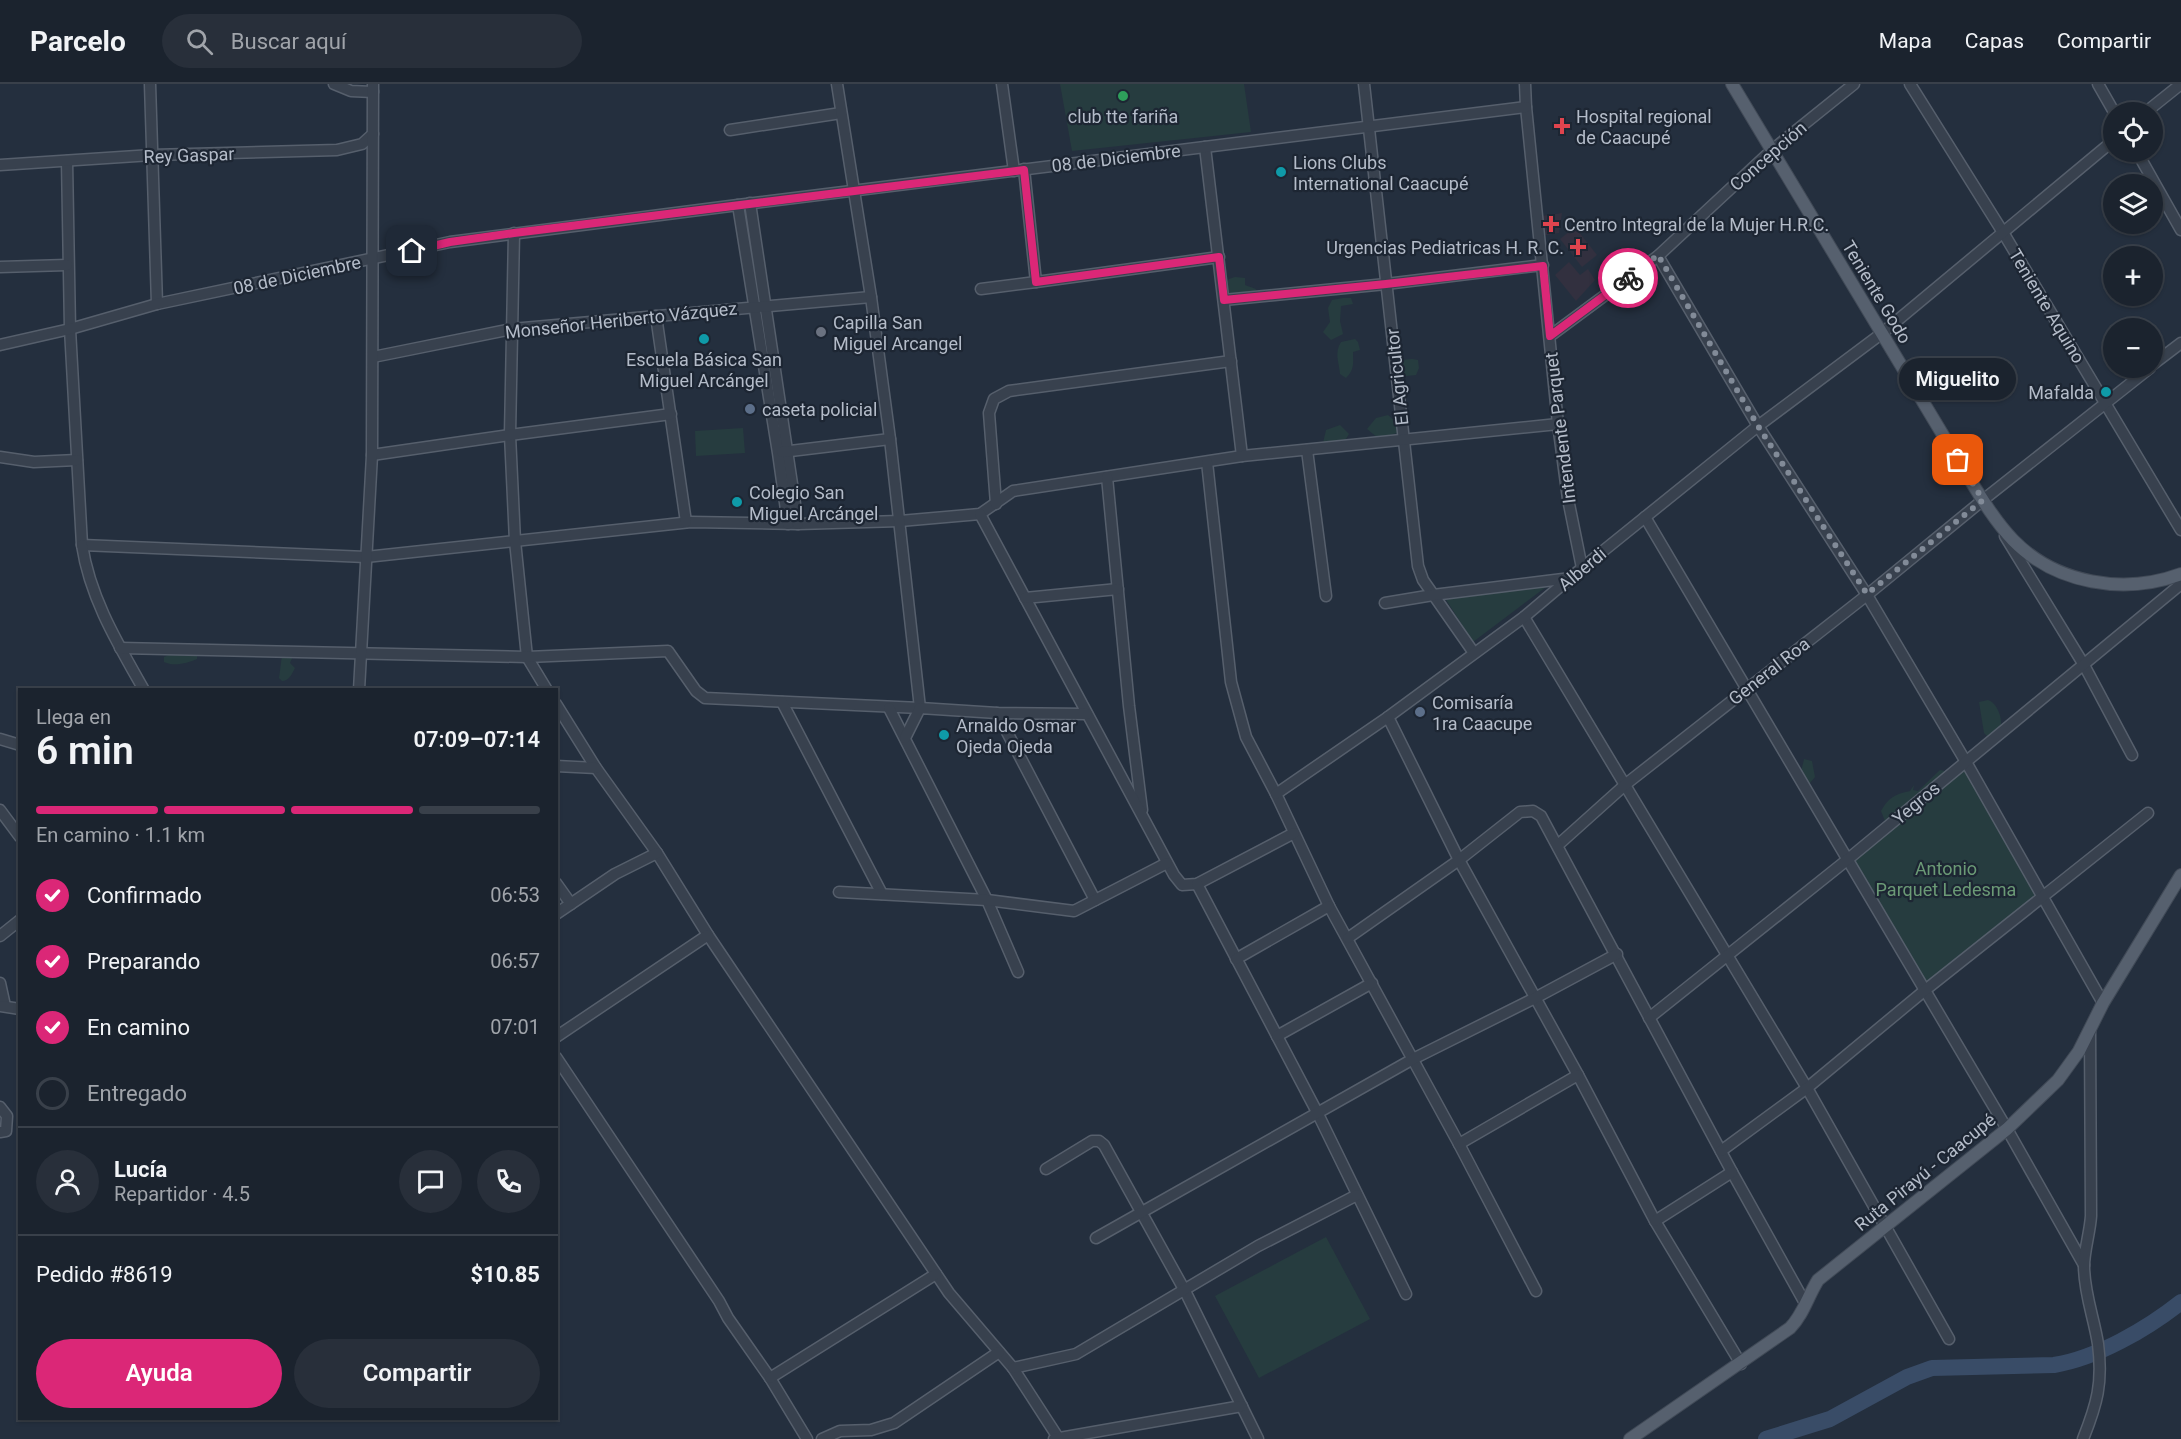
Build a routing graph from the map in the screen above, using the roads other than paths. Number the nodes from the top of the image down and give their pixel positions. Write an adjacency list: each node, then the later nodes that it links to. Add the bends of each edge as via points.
1 (150, 84): 23 (street)
2 (334, 84): 12 (street, via 351,91)
3 (837, 84): 16 (street)
4 (1002, 84): 27 (street)
5 (1364, 84): 17 (street, El Agricultor)
6 (1525, 84): 15 (street, Intendente Parquet)
7 (1732, 84): 22 (main road, Teniente Godo)
8 (1854, 84): 22 (street, Concepción)
9 (1910, 84): 33 (street, Teniente Aquino)
10 (2098, 84): 13 (street)
11 (2181, 84): 14 (street)
12 (373, 88): 19 (street)
13 (2108, 102)
14 (2158, 102)
15 (1526, 107): 17 (street, 08 de Diciembre); 38 (street, Intendente Parquet)
16 (842, 113): 18 (street); 28 (street)
17 (1369, 128): 20 (street, 08 de Diciembre); 41 (street, El Agricultor)
18 (730, 130)
19 (373, 134): 23 (street, Rey Gaspar, via 362,144 337,150); 36 (street)
20 (1205, 147): 27 (street, 08 de Diciembre); 35 (street)
21 (2103, 149): 33 (street, Alberdi)
22 (1772, 150): 34 (street, Concepción); 50 (main road, Teniente Godo)
23 (152, 155): 24 (street, Rey Gaspar); 45 (street)
24 (67, 161): 26 (street, Rey Gaspar); 37 (street)
25 (2143, 162): 31 (street)
26 (0, 165)
27 (1019, 170): 28 (street, 08 de Diciembre); 40 (street)
28 (854, 190): 29 (street, 08 de Diciembre); 43 (street)
29 (750, 203): 30 (street, 08 de Diciembre); 46 (street)
30 (738, 205): 32 (street, 08 de Diciembre); 46 (street)
31 (2181, 230)
32 (514, 233): 36 (street, 08 de Diciembre); 49 (street)
33 (2004, 234): 50 (street, Alberdi); 58 (street, Teniente Aquino)
34 (1658, 255): 51 (street, Concepción); 61 (street)
35 (1219, 257): 40 (street); 44 (street)
36 (374, 259): 45 (street, 08 de Diciembre); 54 (street)
37 (67, 266): 39 (street); 48 (street)
38 (1543, 266): 41 (street); 51 (street, Intendente Parquet)
39 (0, 267)
40 (1036, 282): 42 (street)
41 (1386, 284): 44 (street); 64 (street, El Agricultor)
42 (981, 289)
43 (871, 297): 46 (street, Monseñor Heriberto Vázquez); 63 (street)
44 (1224, 300): 56 (street)
45 (157, 304): 48 (street, 08 de Diciembre)
46 (760, 307): 47 (street, Monseñor Heriberto Vázquez); 66 (street)
47 (656, 316): 49 (street, Monseñor Heriberto Vázquez); 59 (street)
48 (70, 328): 53 (street, 08 de Diciembre); 70 (street)
49 (512, 329): 54 (street, Monseñor Heriberto Vázquez); 62 (street)
50 (1881, 334): 61 (street, Alberdi); 73 (main road, Teniente Godo)
51 (1550, 336): 60 (street, Intendente Parquet)
52 (2181, 343): 55 (street, General Roa)
53 (0, 345)
54 (373, 357): 67 (street)
55 (2163, 357)
56 (1231, 361): 68 (street); 74 (street, via 1009,391 994,399 989,413)
57 (2136, 378): 58 (street, General Roa)
58 (2105, 402): 73 (street, General Roa); 80 (street, Teniente Aquino)
59 (671, 414): 62 (street); 78 (street)
60 (1558, 424): 64 (street); 84 (street, Intendente Parquet)
61 (1758, 426): 76 (street, Alberdi); 89 (street)
62 (510, 435): 67 (street); 81 (street)
63 (890, 439): 66 (street); 77 (street)
64 (1404, 439): 65 (street); 90 (street, El Agricultor, via 1419,566 1422,580)
65 (1307, 450): 68 (street); 91 (street)
66 (783, 452): 79 (street)
67 (372, 455): 83 (street)
68 (1242, 456): 71 (street)
69 (0, 457): 70 (street, via 34,462)
70 (77, 460): 82 (street)
71 (1207, 462): 72 (street); 119 (street, via 1231,682 1246,737)
72 (1107, 477): 74 (street, via 1013,491); 88 (street)
73 (1983, 500): 85 (main road, Teniente Godo, via 2013,540 2071,577 2117,585); 89 (street, General Roa); 99 (street)
74 (996, 504): 75 (street)
75 (980, 514): 77 (street); 92 (street)
76 (1645, 518): 84 (street, Alberdi); 103 (street)
77 (900, 520): 79 (street); 107 (street)
78 (686, 522): 79 (street); 81 (street)
79 (793, 524)
80 (2181, 530)
81 (514, 541): 83 (street); 98 (street)
82 (82, 545): 83 (street); 95 (street, via 94,594)
83 (366, 557): 96 (street)
84 (1582, 568): 86 (street, Alberdi)
85 (2181, 574)
86 (1571, 578): 90 (street); 94 (street, Alberdi)
87 (2181, 584): 99 (street, Yegros)
88 (1118, 589): 92 (street); 122 (street)
89 (1867, 594): 103 (street, General Roa); 115 (street)
90 (1433, 595): 93 (street); 97 (street, El Agricultor)
91 (1326, 596)
92 (1025, 598): 109 (street)
93 (1385, 603)
94 (1524, 617): 97 (street, Alberdi); 118 (street)
95 (120, 648): 96 (street); 100 (street)
96 (361, 652): 98 (street); 101 (street)
97 (1474, 654): 110 (street, Alberdi)
98 (527, 657): 102 (street); 104 (street, via 668,651 705,698)
99 (2084, 664): 114 (street); 115 (street, Yegros)
100 (143, 688)
101 (359, 688)
102 (547, 688)
103 (1746, 690): 118 (street, General Roa); 128 (street)
104 (782, 702): 106 (street); 134 (street)
105 (558, 707): 117 (street)
106 (889, 708): 107 (street); 111 (street)
107 (920, 708): 108 (street); 111 (street)
108 (997, 713): 109 (street); 137 (street)
109 (1087, 714): 122 (street)
110 (1388, 717): 119 (street, Alberdi); 127 (street)
111 (905, 738): 136 (street)
112 (0, 740): 113 (street)
113 (18, 744)
114 (2132, 755)
115 (1966, 762): 128 (street, Yegros); 135 (street)
116 (558, 766): 117 (street)
117 (596, 768): 126 (street)
118 (1626, 784): 125 (street, General Roa); 146 (street)
119 (1276, 794): 123 (street)
120 (0, 810): 124 (street)
121 (2148, 813): 135 (street)
122 (1143, 818): 129 (street)
123 (1294, 833): 131 (street); 139 (street)
124 (18, 834)
125 (1558, 845): 127 (street, via 1541,816 1533,811 1520,812); 145 (street)
126 (657, 853): 138 (street, via 615,874); 142 (street)
127 (1459, 860): 144 (street); 152 (street)
128 (1847, 860): 146 (street, Yegros); 151 (street)
129 (1167, 863): 131 (street, via 1182,885); 137 (street)
130 (2181, 875): 153 (main road, Ruta Pirayú - Caacupé)
131 (1197, 884): 147 (street)
132 (558, 886): 138 (street)
133 (838, 892): 134 (street)
134 (882, 894): 136 (street)
135 (2043, 897): 151 (street); 153 (street)
136 (987, 900): 137 (street, via 1074,911); 148 (street)
137 (1095, 900)
138 (571, 904): 140 (street)
139 (1329, 906): 144 (street); 147 (street)
140 (558, 913)
141 (18, 922): 143 (street)
142 (708, 935): 158 (street); 178 (street)
143 (0, 936)
144 (1348, 938): 150 (street)
145 (1617, 954): 152 (street); 156 (street)
146 (1728, 955): 156 (street, Yegros); 163 (street)
147 (1236, 959): 159 (street)
148 (1018, 972)
149 (0, 983): 154 (street)
150 (1372, 983): 159 (street); 160 (street)
151 (1924, 991): 163 (street); 166 (street)
152 (1535, 998): 160 (street); 162 (street)
153 (2103, 1003): 157 (main road, Ruta Pirayú - Caacupé)
154 (3, 1006): 155 (street)
155 (18, 1008)
156 (1649, 1018): 169 (street)
157 (2090, 1030): 166 (main road, Ruta Pirayú - Caacupé, via 2058,1080); 177 (street, via 2091,1216)
158 (558, 1036)
159 (1277, 1036): 165 (street)
160 (1413, 1059): 165 (street); 168 (street)
161 (558, 1060): 187 (street)
162 (1578, 1075): 168 (street); 174 (street)
163 (1807, 1088): 169 (street); 175 (street)
164 (0, 1107): 167 (street, via 8,1116 6,1131)
165 (1317, 1112): 172 (street); 173 (street)
166 (2007, 1129): 175 (main road, Ruta Pirayú - Caacupé); 177 (street)
167 (0, 1132)
168 (1459, 1144): 179 (street)
169 (1721, 1150): 171 (street)
170 (1046, 1169): 173 (street, via 1092,1141 1099,1141)
171 (1732, 1172): 174 (street); 182 (street)
172 (1357, 1194): 180 (street, via 1258,1246); 181 (street)
173 (1142, 1212): 176 (street); 180 (street)
174 (1655, 1221): 185 (street)
175 (1886, 1227): 182 (main road, Ruta Pirayú - Caacupé, via 1818,1280); 183 (street)
176 (1096, 1238)
177 (2084, 1265): 194 (street, via 2099,1366 2097,1405)
178 (936, 1275): 184 (street); 187 (street)
179 (1536, 1290)
180 (1185, 1291): 186 (street, via 1076,1354); 188 (street)
181 (1406, 1294)
182 (1805, 1303): 185 (main road, Ruta Pirayú - Caacupé, via 1790,1328)
183 (1949, 1339)
184 (999, 1352): 186 (street); 191 (street, via 894,1423 871,1430 840,1431)
185 (1741, 1364): 193 (main road, Ruta Pirayú - Caacupé)
186 (1013, 1368): 189 (street)
187 (770, 1378): 190 (street)
188 (1242, 1406): 189 (street); 192 (street)
189 (1057, 1438)
190 (807, 1439)
191 (822, 1439)
192 (1258, 1439)
193 (1630, 1439)
194 (2083, 1439)

